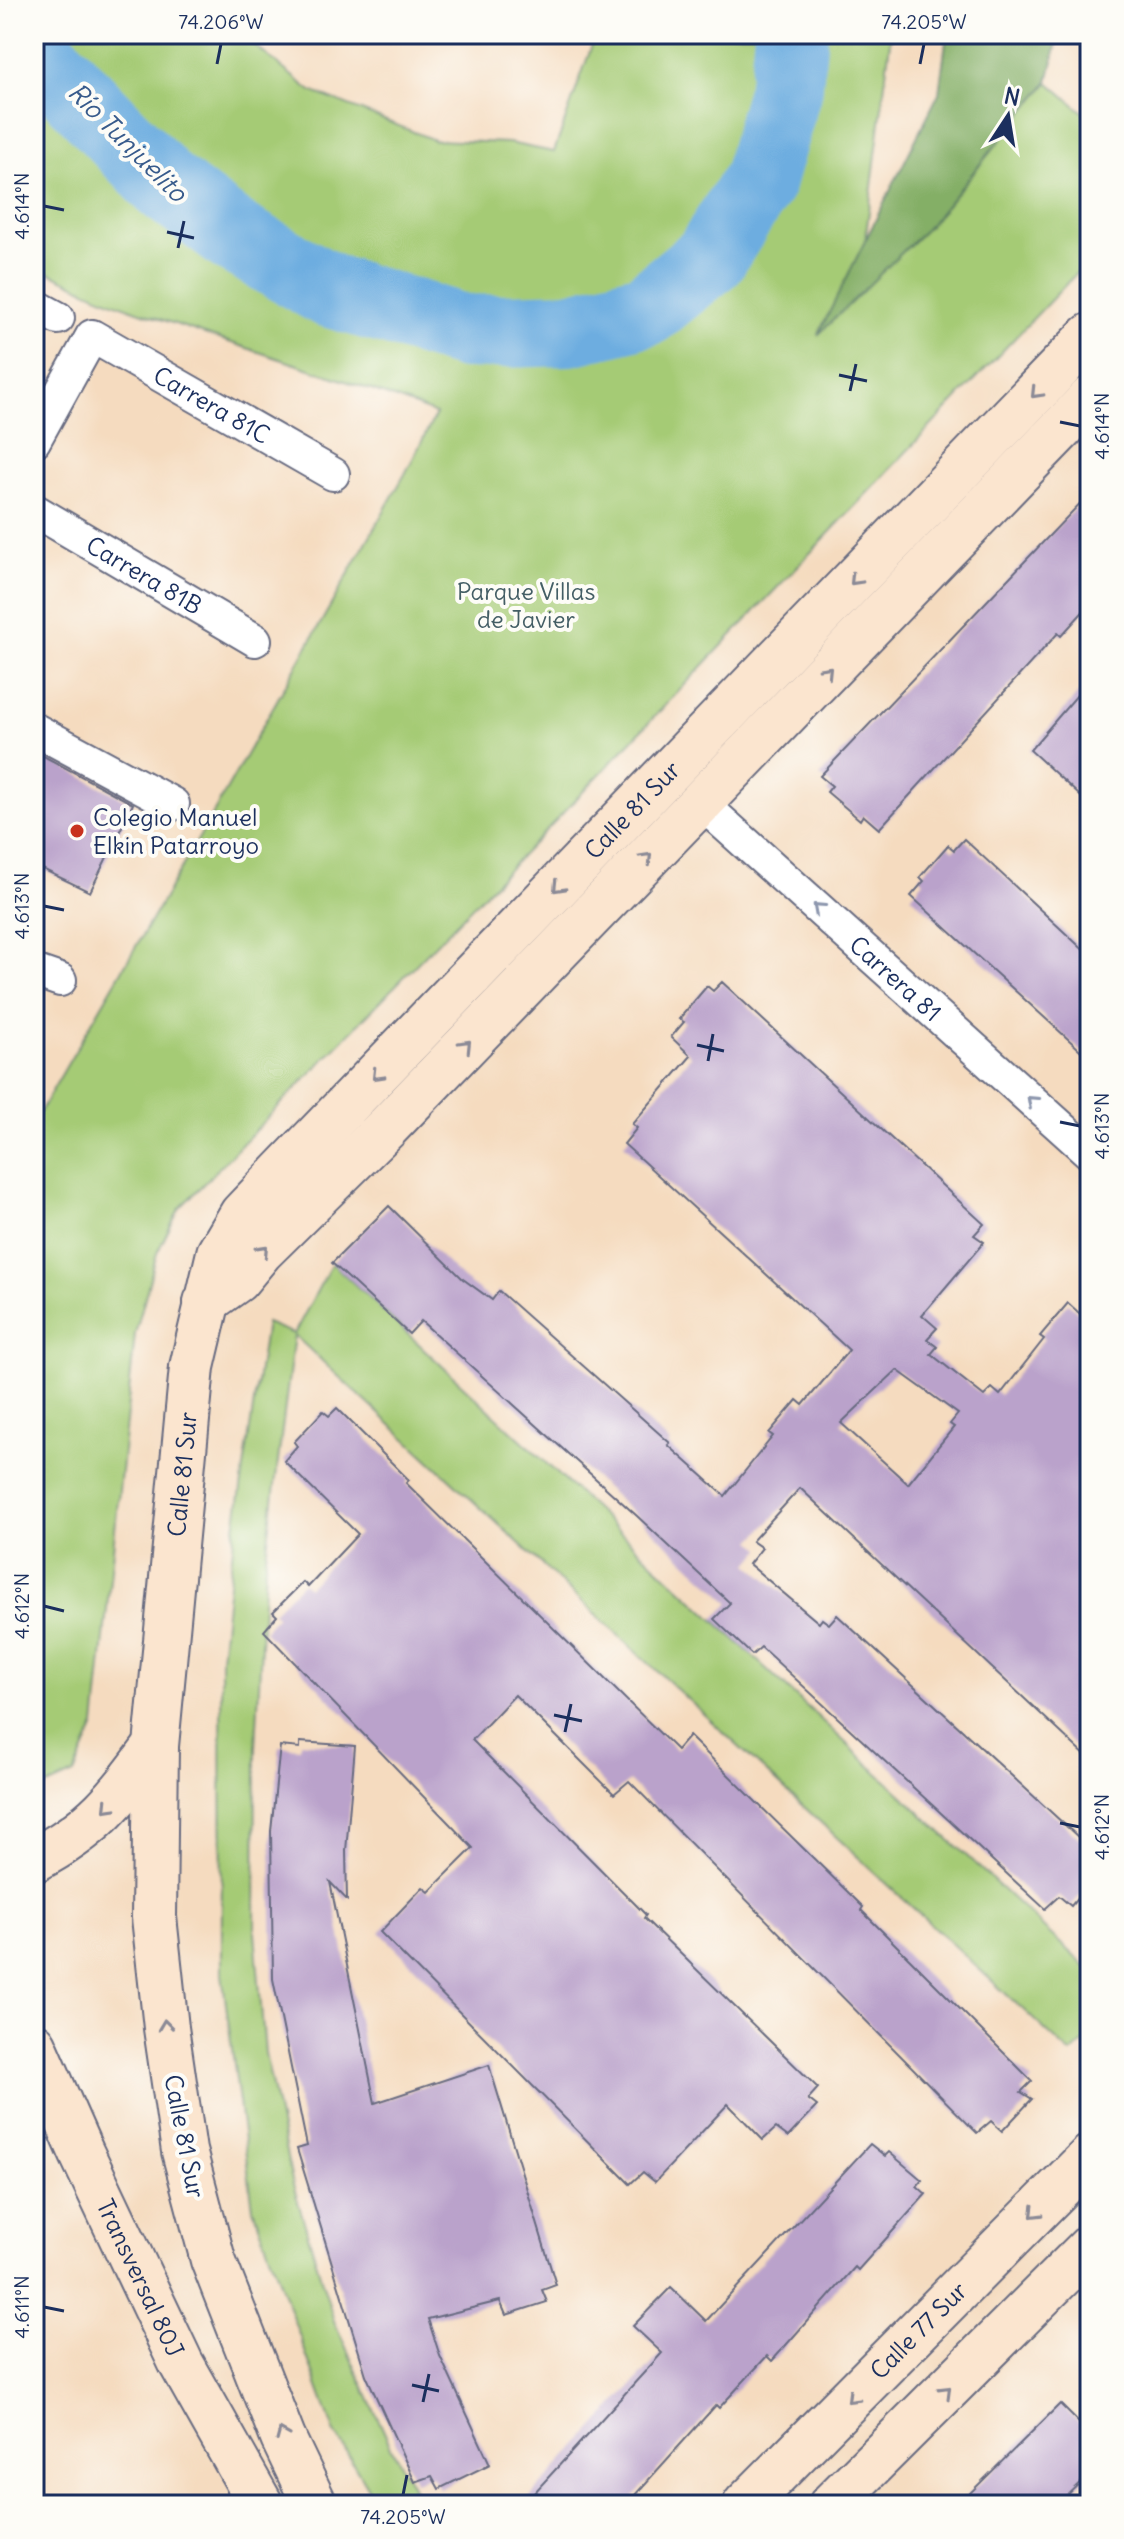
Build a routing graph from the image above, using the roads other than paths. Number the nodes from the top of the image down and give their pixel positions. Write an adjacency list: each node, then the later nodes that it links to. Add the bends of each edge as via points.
1 (1090, 336): 11 (street, Calle 81 Sur, one-way to 11, via 242,1214 219,1253)
2 (1090, 399): 8 (street, Calle 81 Sur, one-way to 2)
3 (34, 441): 4 (street, Carrera 81C, via 92,336)
4 (333, 474)
5 (34, 510): 6 (street, Carrera 81B)
6 (255, 640)
7 (34, 729): 9 (street)
8 (701, 803): 10 (street, Carrera 81, one-way to 8); 11 (street, Calle 81 Sur, one-way to 8, via 237,1280)
9 (173, 804)
10 (1090, 1153)
11 (206, 1302): 12 (street, Calle 81 Sur, via 188,1398)
12 (156, 1746): 13 (street, one-way to 13, via 90,1826); 18 (street, Calle 81 Sur, one-way to 12, via 213,2260 184,2151 154,1917)
13 (34, 1860)
14 (34, 2045): 17 (street, Transversal 80J, via 181,2363)
15 (1090, 2157): 19 (street, Calle 77 Sur, one-way to 19)
16 (1090, 2247): 20 (street, one-way to 16)
17 (261, 2505)
18 (315, 2505)
19 (745, 2505)
20 (831, 2505)

